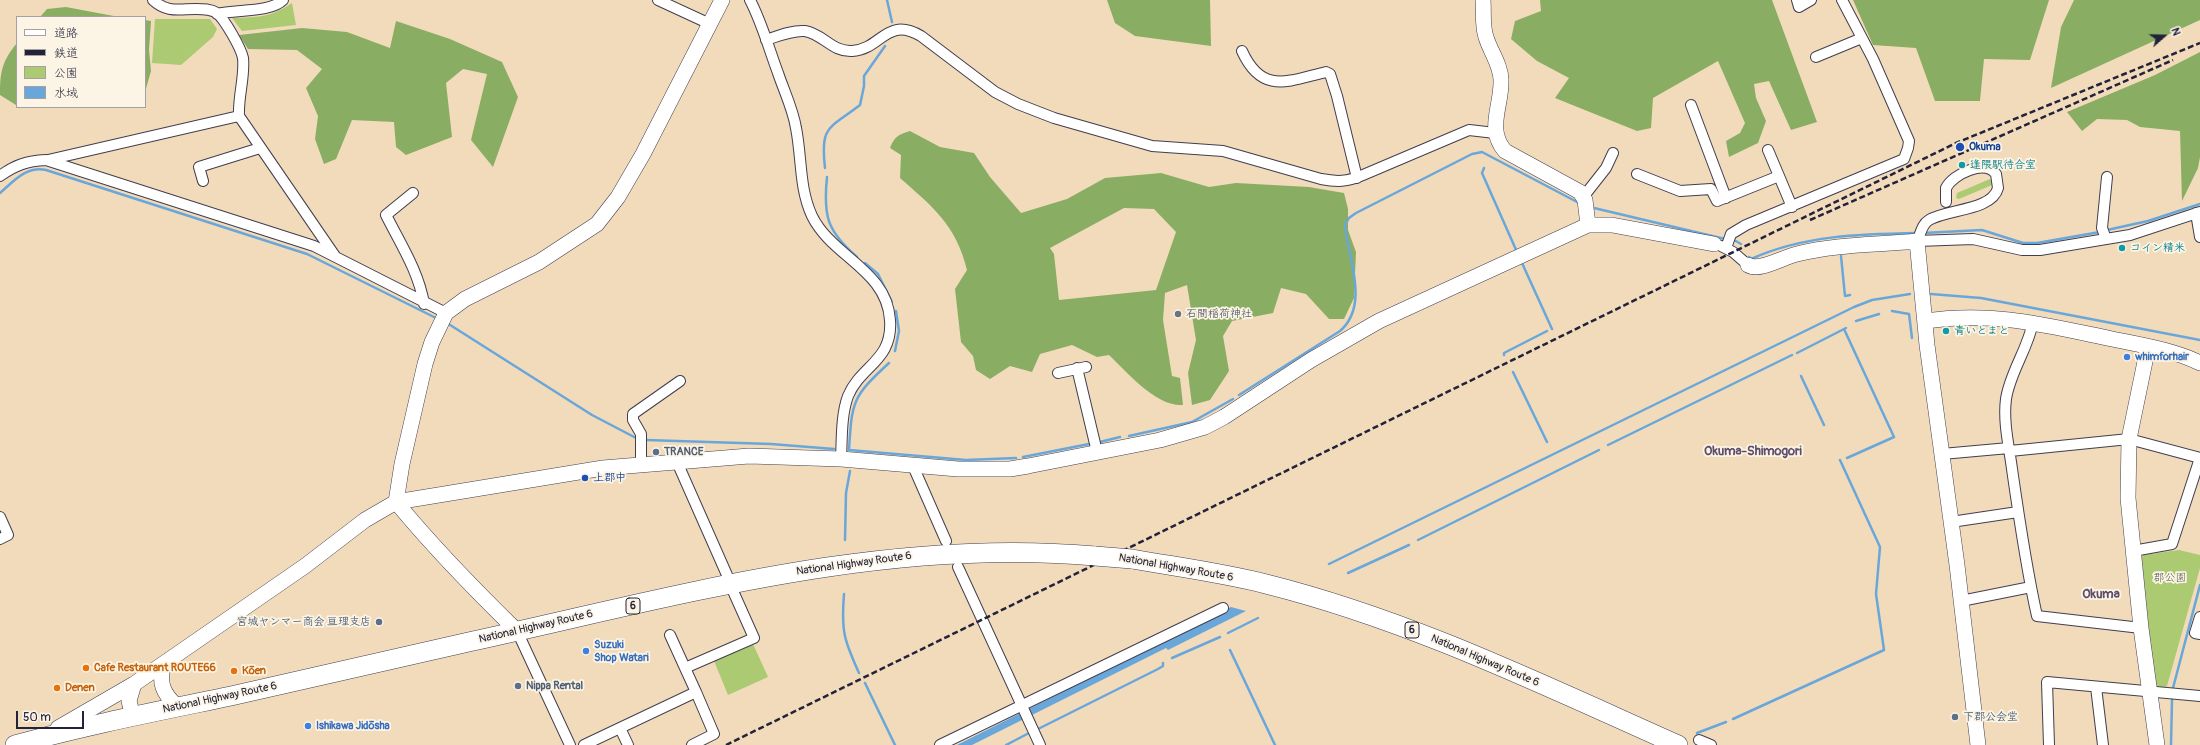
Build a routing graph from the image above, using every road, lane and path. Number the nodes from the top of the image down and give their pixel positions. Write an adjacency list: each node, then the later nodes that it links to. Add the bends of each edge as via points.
1 (153, 0): 10 (street, via 170,10 202,9 212,10)
2 (283, 0): 10 (street, via 274,6 230,10)
3 (658, 0): 11 (street)
4 (722, 0): 11 (street)
5 (750, 0): 13 (street)
6 (1483, 0): 18 (street, via 1485,35 1501,75 1501,96)
7 (1797, 0): 8 (street, via 1799,6)
8 (1811, 0)
9 (1842, 0): 12 (street)
10 (217, 14): 17 (street, via 243,56 238,98)
11 (710, 24): 42 (street, via 643,154 618,197 597,224 539,262 465,299)
12 (1862, 38): 15 (street); 32 (street, via 1909,141 1907,153 1904,159)
13 (766, 40): 27 (street, via 805,31 836,48 853,51 864,49 889,31 901,28 911,30 995,92 1054,118 1152,146 1223,151 1321,179 1341,182); 54 (street, via 796,127 804,197 813,217 829,239 874,280 887,302 890,320 886,347 853,387 848,397)
14 (1242, 51): 27 (street, via 1251,67 1274,82 1291,81 1326,72 1330,74)
15 (1816, 58)
16 (1691, 105): 31 (street)
17 (239, 116): 19 (street); 22 (street)
18 (1494, 133): 27 (street, via 1469,130); 30 (street, via 1498,144 1505,151)
19 (260, 148): 28 (street, via 199,167); 39 (street)
20 (1768, 150): 25 (street)
21 (1613, 153): 30 (street, via 1606,168)
22 (46, 160): 24 (street, via 29,160 11,167); 39 (street, via 314,246)
23 (1637, 174): 31 (street, via 1680,190 1711,189 1717,201)
24 (0, 176)
25 (1779, 176): 31 (street); 32 (street)
26 (2107, 177): 37 (street, via 2102,228)
27 (1357, 178)
28 (203, 181)
29 (413, 193): 41 (street, via 386,215 416,274)
30 (1584, 196): 34 (street)
31 (1726, 198)
32 (1792, 207): 38 (street, via 1761,218 1736,231)
33 (2198, 212): 36 (street); 37 (street, via 2130,235)
34 (1588, 225): 38 (street, via 1612,224); 51 (street, via 1379,321 1311,360 1205,427 1160,440)
35 (1918, 235): 35 (street, via 1926,216 1943,210 1946,188 1957,176 1978,168 1986,167 1994,171 1998,181 1996,194 1988,201 1931,219); 37 (street, via 1973,239 2022,250 2065,247); 40 (street, via 1819,249 1777,260 1759,268); 43 (street)
36 (2200, 237)
37 (2106, 239)
38 (1720, 246): 40 (street)
39 (336, 257): 41 (street)
40 (1748, 266)
41 (424, 304): 42 (street)
42 (446, 313): 58 (street, via 425,364)
43 (1925, 320): 44 (street, via 1973,316); 52 (street)
44 (2033, 322): 45 (street); 50 (street, via 2026,348 2008,389 2006,414)
45 (2148, 347): 46 (street); 49 (street)
46 (2200, 364)
47 (1058, 373): 51 (street, via 1082,367)
48 (680, 381): 56 (street, via 634,414 633,420 641,434)
49 (2129, 439): 50 (street); 53 (street); 64 (street, via 2128,498)
50 (2010, 449): 52 (street); 59 (street)
51 (1097, 452): 57 (street, via 1010,469)
52 (1942, 454): 61 (street)
53 (2200, 458): 64 (street, via 2172,544)
54 (841, 459): 55 (street, via 749,456); 57 (street)
55 (677, 462): 56 (street); 66 (street)
56 (641, 465): 58 (street, via 554,476)
57 (913, 466): 63 (street)
58 (396, 502): 73 (street, via 432,546); 76 (street, via 365,520 305,566)
59 (2018, 512): 61 (street); 67 (street)
60 (0, 517): 62 (street, via 8,535)
61 (1951, 522): 69 (street)
62 (0, 539)
63 (946, 541)
64 (2133, 551): 72 (street)
65 (958, 567): 84 (street)
66 (727, 575)
67 (2031, 587): 69 (street); 72 (street, via 2037,616)
68 (733, 591): 77 (street, via 754,638)
69 (1961, 601): 99 (street)
70 (1223, 608): 84 (street)
71 (2200, 616): 74 (street, via 2195,633)
72 (2141, 628): 80 (street)
73 (517, 631): 83 (highway, National Highway Route 6 / 6); 91 (street); 97 (highway, National Highway Route 6 / 6, bridge, via 731,584 877,560 994,551 1132,559 1266,584 1397,625 1468,652)
74 (2200, 634)
75 (670, 635): 77 (street)
76 (164, 664): 78 (street); 83 (street, via 160,676 163,688 169,699)
77 (685, 668): 81 (street)
78 (134, 684): 85 (street, via 129,700); 89 (street, via 75,720)
79 (2096, 687): 80 (street); 100 (street, via 2047,682); 101 (street)
80 (2150, 691): 82 (street); 102 (street)
81 (696, 692): 86 (street); 94 (street, via 714,734)
82 (2200, 696)
83 (177, 706): 85 (highway, National Highway Route 6 / 6)
84 (1025, 711): 95 (street); 96 (street)
85 (133, 717): 87 (highway, National Highway Route 6 / 6)
86 (620, 728): 92 (street); 93 (street)
87 (79, 730): 89 (highway, National Highway Route 6 / 6); 90 (street)
88 (1699, 740): 98 (street)
89 (19, 744)
90 (46, 745)
91 (570, 745)
92 (584, 745)
93 (628, 745)
94 (692, 745)
95 (940, 745)
96 (1040, 745)
97 (1678, 745)
98 (1710, 745)
99 (1978, 745)
100 (2049, 745)
101 (2103, 745)
102 (2157, 745)

